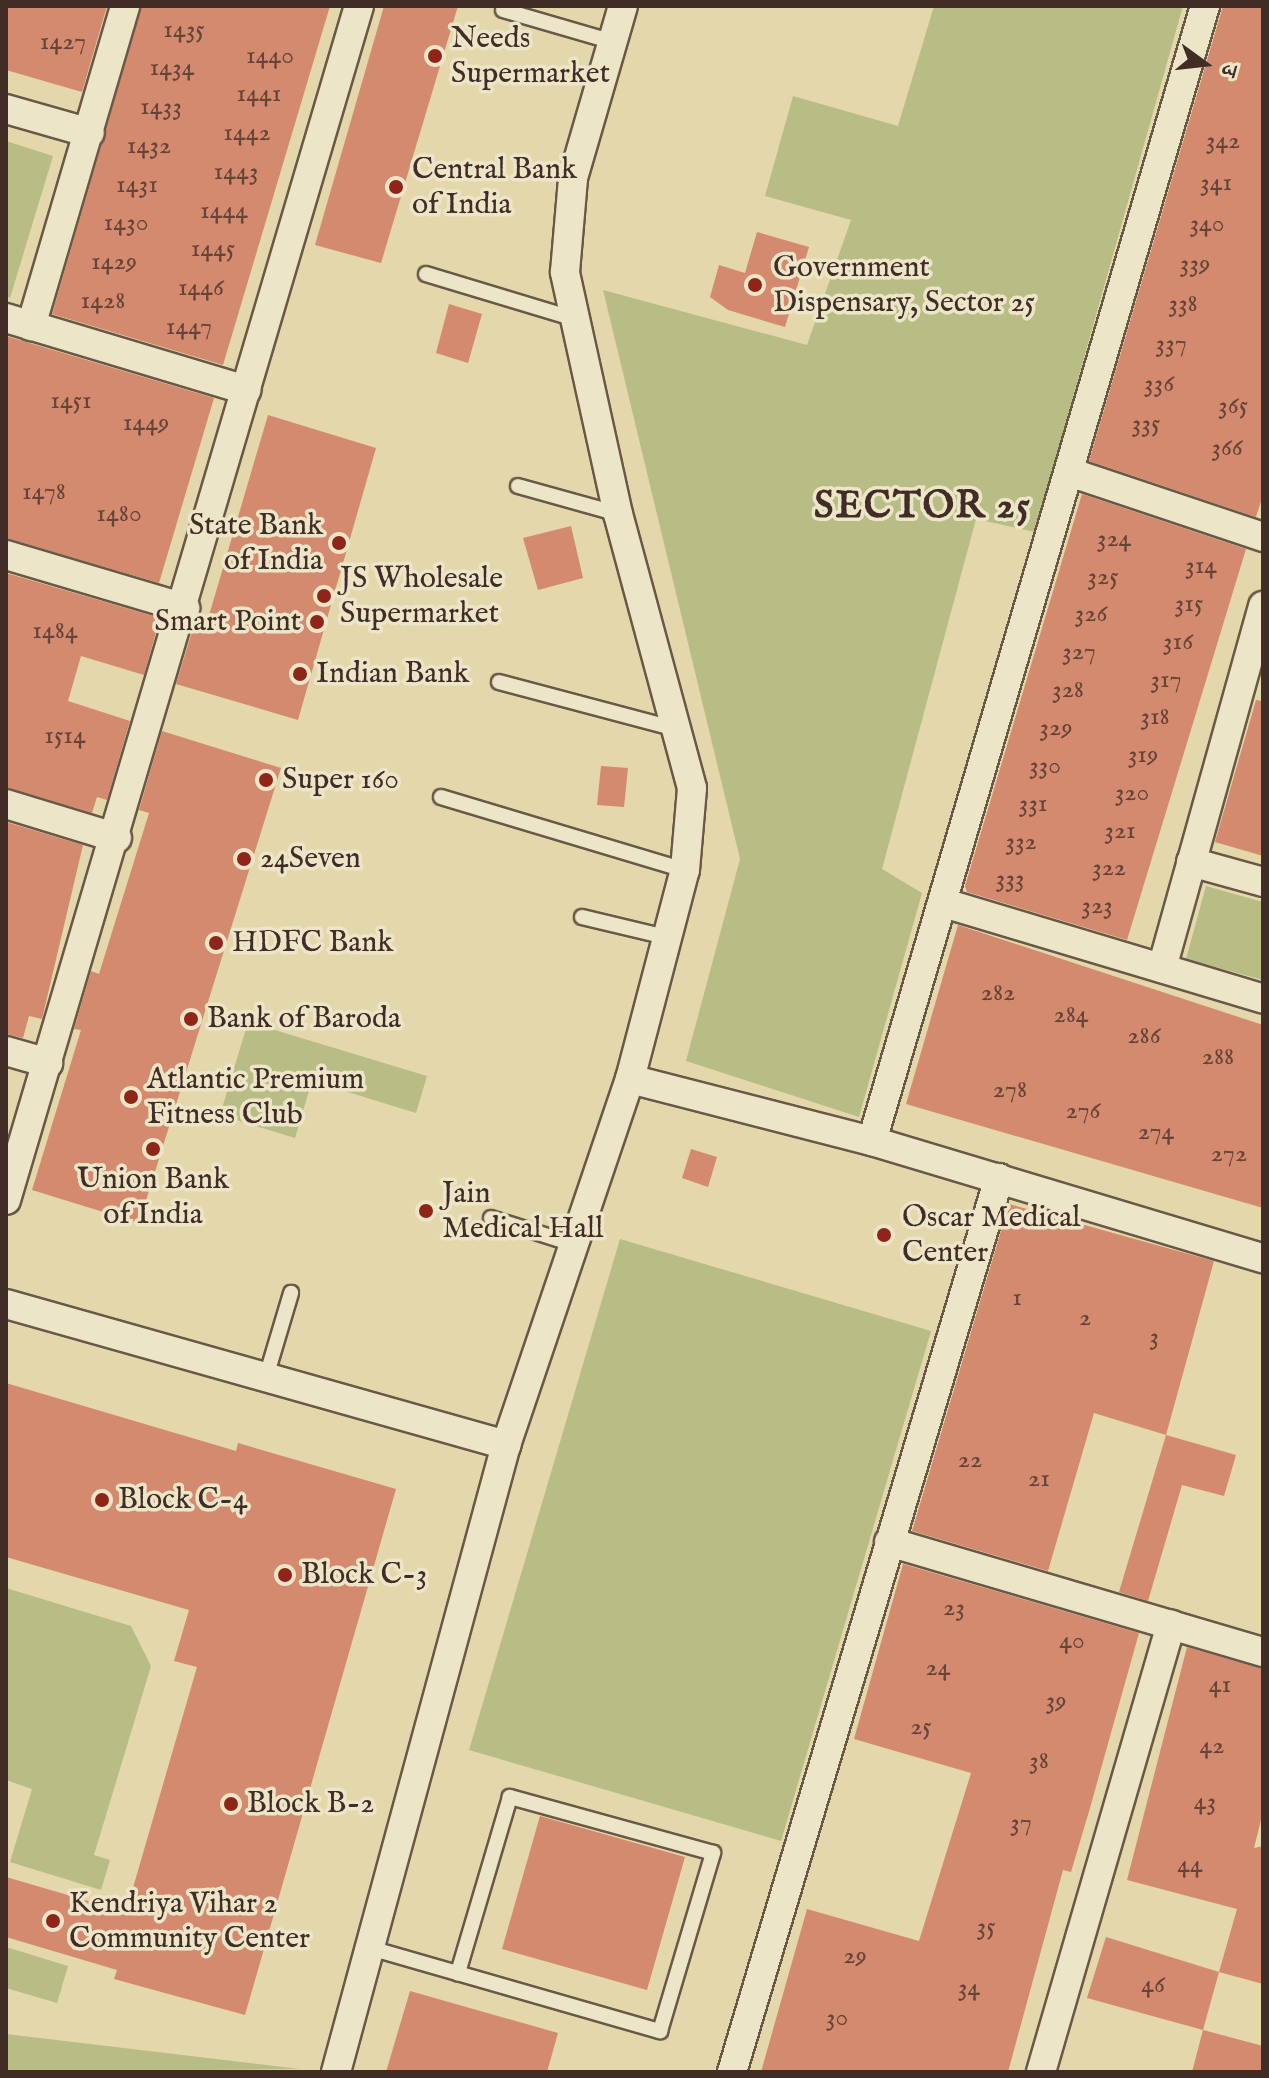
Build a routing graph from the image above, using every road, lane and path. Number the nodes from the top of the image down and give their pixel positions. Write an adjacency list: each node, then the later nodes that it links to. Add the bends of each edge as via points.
1 (125, 6): 8 (street)
2 (359, 6): 12 (street)
3 (623, 6): 6 (street)
4 (1205, 6): 13 (street)
5 (503, 10): 6 (lane)
6 (613, 42): 10 (street, via 573,178 565,272)
7 (6, 109): 8 (street)
8 (90, 133): 11 (street)
9 (426, 274): 10 (lane)
10 (577, 319): 15 (street)
11 (19, 322): 12 (street)
12 (246, 390): 19 (street)
13 (1069, 472): 16 (street); 29 (street)
14 (518, 486): 15 (lane)
15 (618, 514): 22 (street)
16 (1263, 537)
17 (6, 555): 19 (street)
18 (1263, 606): 20 (street)
19 (185, 608): 25 (street)
20 (1258, 644): 26 (street)
21 (499, 682): 22 (lane)
22 (676, 729): 27 (street, via 692,788)
23 (441, 797): 27 (lane)
24 (6, 804): 25 (street)
25 (117, 838): 35 (street)
26 (1191, 862): 28 (street); 32 (street)
27 (685, 870): 31 (street)
28 (1263, 882)
29 (944, 903): 32 (street); 37 (street)
30 (582, 917): 31 (lane)
31 (670, 938): 36 (street)
32 (1162, 968): 33 (street)
33 (1263, 999)
34 (6, 1051): 35 (street)
35 (48, 1063): 39 (street)
36 (630, 1079): 37 (street); 41 (street)
37 (872, 1141): 38 (street)
38 (999, 1178): 42 (street); 47 (street)
39 (6, 1200)
40 (491, 1218): 41 (lane)
41 (570, 1243): 46 (street)
42 (1263, 1258)
43 (291, 1293): 45 (lane)
44 (6, 1304): 45 (street)
45 (266, 1377): 46 (street)
46 (506, 1445): 50 (street)
47 (889, 1542): 48 (street); 53 (street)
48 (1171, 1625): 49 (street); 54 (street)
49 (1263, 1652)
50 (370, 1948): 51 (lane); 52 (street)
51 (458, 1973): 51 (lane, via 660,2031 713,1853 510,1797)
52 (336, 2072)
53 (732, 2072)
54 (1041, 2072)

